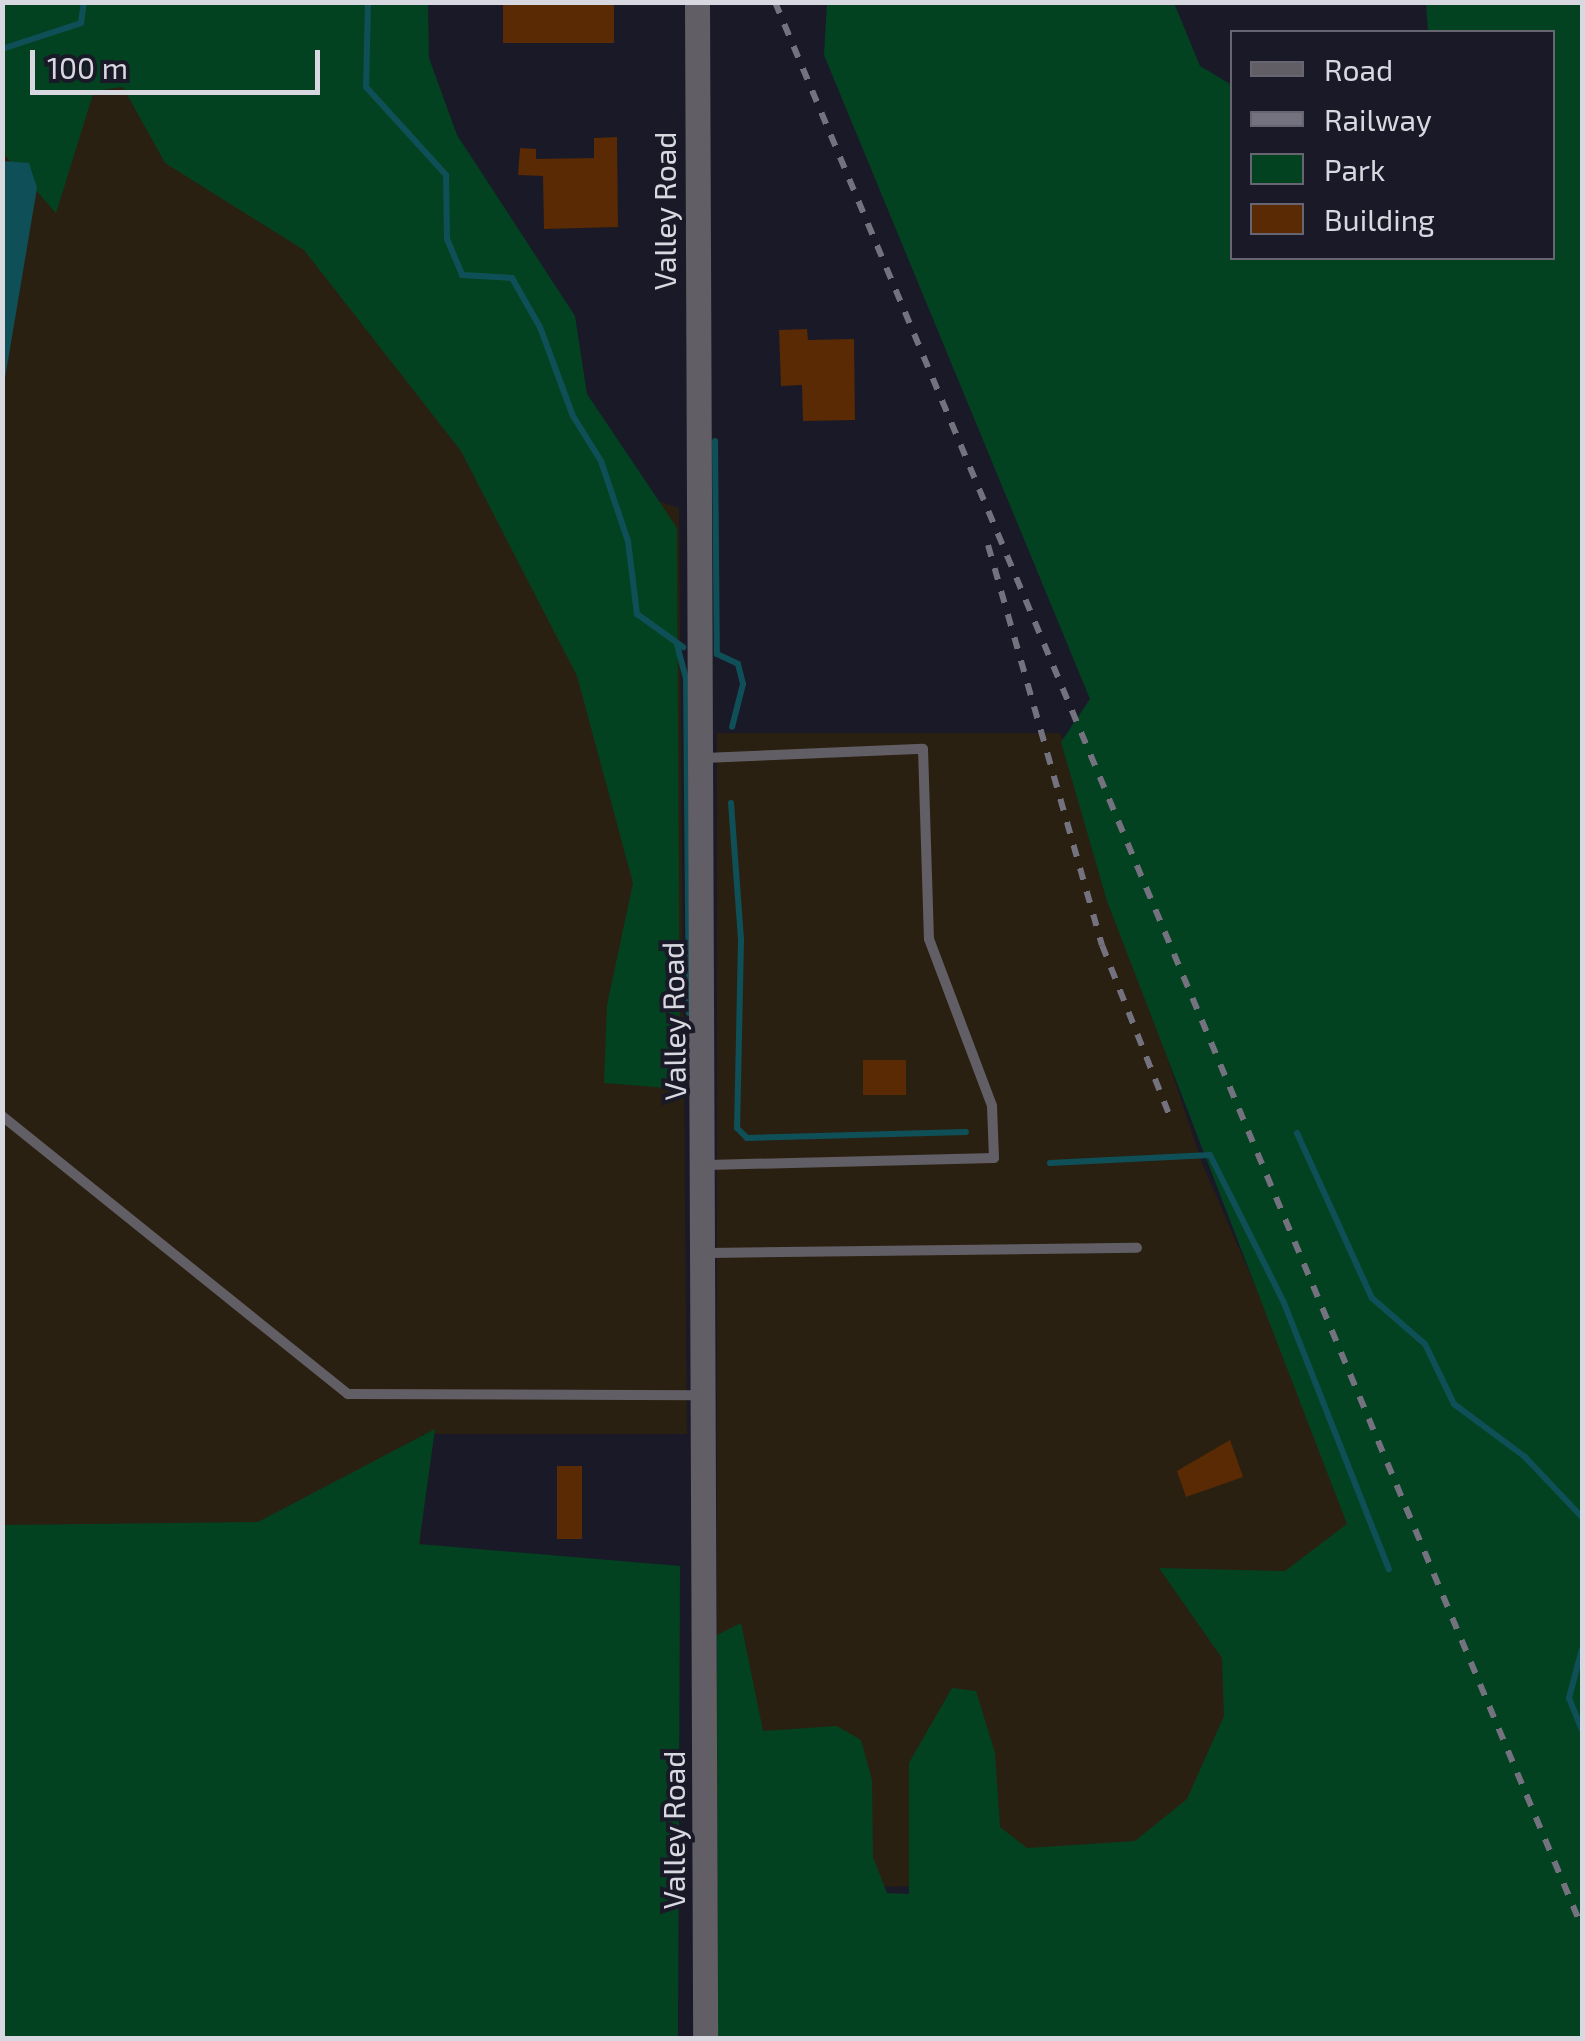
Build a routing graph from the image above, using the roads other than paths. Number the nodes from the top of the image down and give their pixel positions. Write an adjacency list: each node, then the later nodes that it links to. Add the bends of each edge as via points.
1 (697, 2): 2 (street, Valley Road)
2 (704, 758): 4 (street, Valley Road); 4 (lane, via 922,749 929,939 992,1106 994,1158)
3 (2, 1116): 7 (lane, via 348,1394)
4 (707, 1164): 6 (street, Valley Road)
5 (1138, 1248): 6 (lane)
6 (708, 1253): 7 (street, Valley Road)
7 (708, 1395): 8 (street, Valley Road)
8 (705, 2038)

